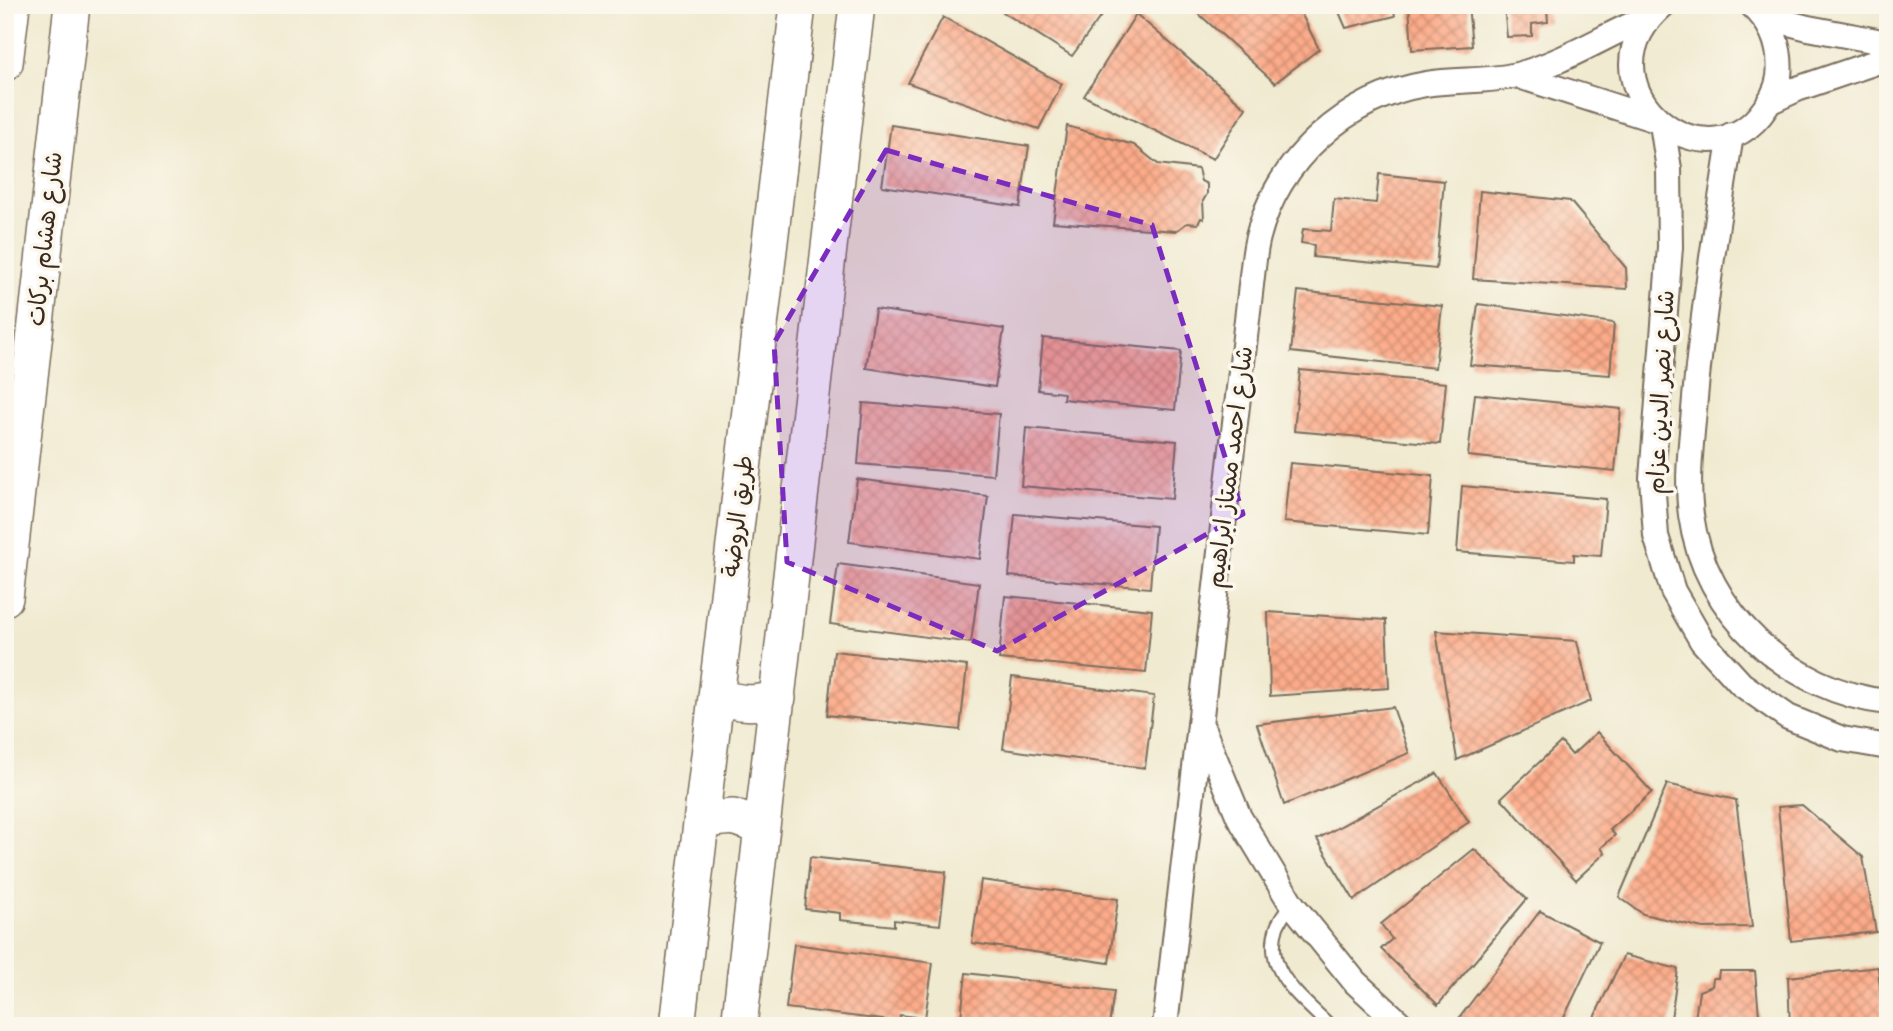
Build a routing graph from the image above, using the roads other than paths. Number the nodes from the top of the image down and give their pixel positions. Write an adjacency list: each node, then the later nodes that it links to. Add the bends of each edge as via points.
1 (12, 5): 9 (street)
2 (72, 5): 14 (street, شارع هشام بركات)
3 (798, 5): 15 (street, طريق الروضة)
4 (857, 5): 16 (street)
5 (1656, 11): 10 (street, شارع احمد ممتاز ابراهيم); 12 (street, via 1638,36 1633,78 1640,98)
6 (1757, 11): 7 (street); 11 (street, via 1776,42 1780,62)
7 (1888, 43)
8 (1888, 58): 11 (street)
9 (5, 63)
10 (1516, 75): 12 (street, شارع احمد ممتاز ابراهيم); 18 (street, شارع احمد ممتاز ابراهيم, via 1425,84 1379,97 1338,121 1302,153 1275,192 1258,237 1251,285)
11 (1771, 102): 13 (street, via 1746,129)
12 (1659, 122): 13 (street, شارع احمد ممتاز ابراهيم, via 1698,139); 19 (street, شارع نصر الدين عزام, via 1669,169 1670,247 1652,478 1656,536 1673,591 1702,641 1741,684 1788,717 1842,738)
13 (1731, 135): 17 (street, شارع نصر الدين عزام, via 1703,316 1689,461 1691,515 1706,569 1733,616 1772,655 1818,684)
14 (5, 598)
15 (718, 696): 16 (street, via 748,704); 20 (street, طريق الروضة)
16 (778, 698): 21 (street)
17 (1888, 702)
18 (1200, 723): 22 (street, via 1239,817); 25 (street, شارع احمد ممتاز ابراهيم)
19 (1888, 747)
20 (702, 820): 21 (street, via 733,817); 23 (street, طريق الروضة)
21 (762, 827): 24 (street)
22 (1292, 904): 26 (lane, via 1277,926 1274,953 1282,978); 27 (street, via 1355,982)
23 (677, 1026)
24 (739, 1026)
25 (1165, 1026)
26 (1330, 1026)
27 (1403, 1026)

